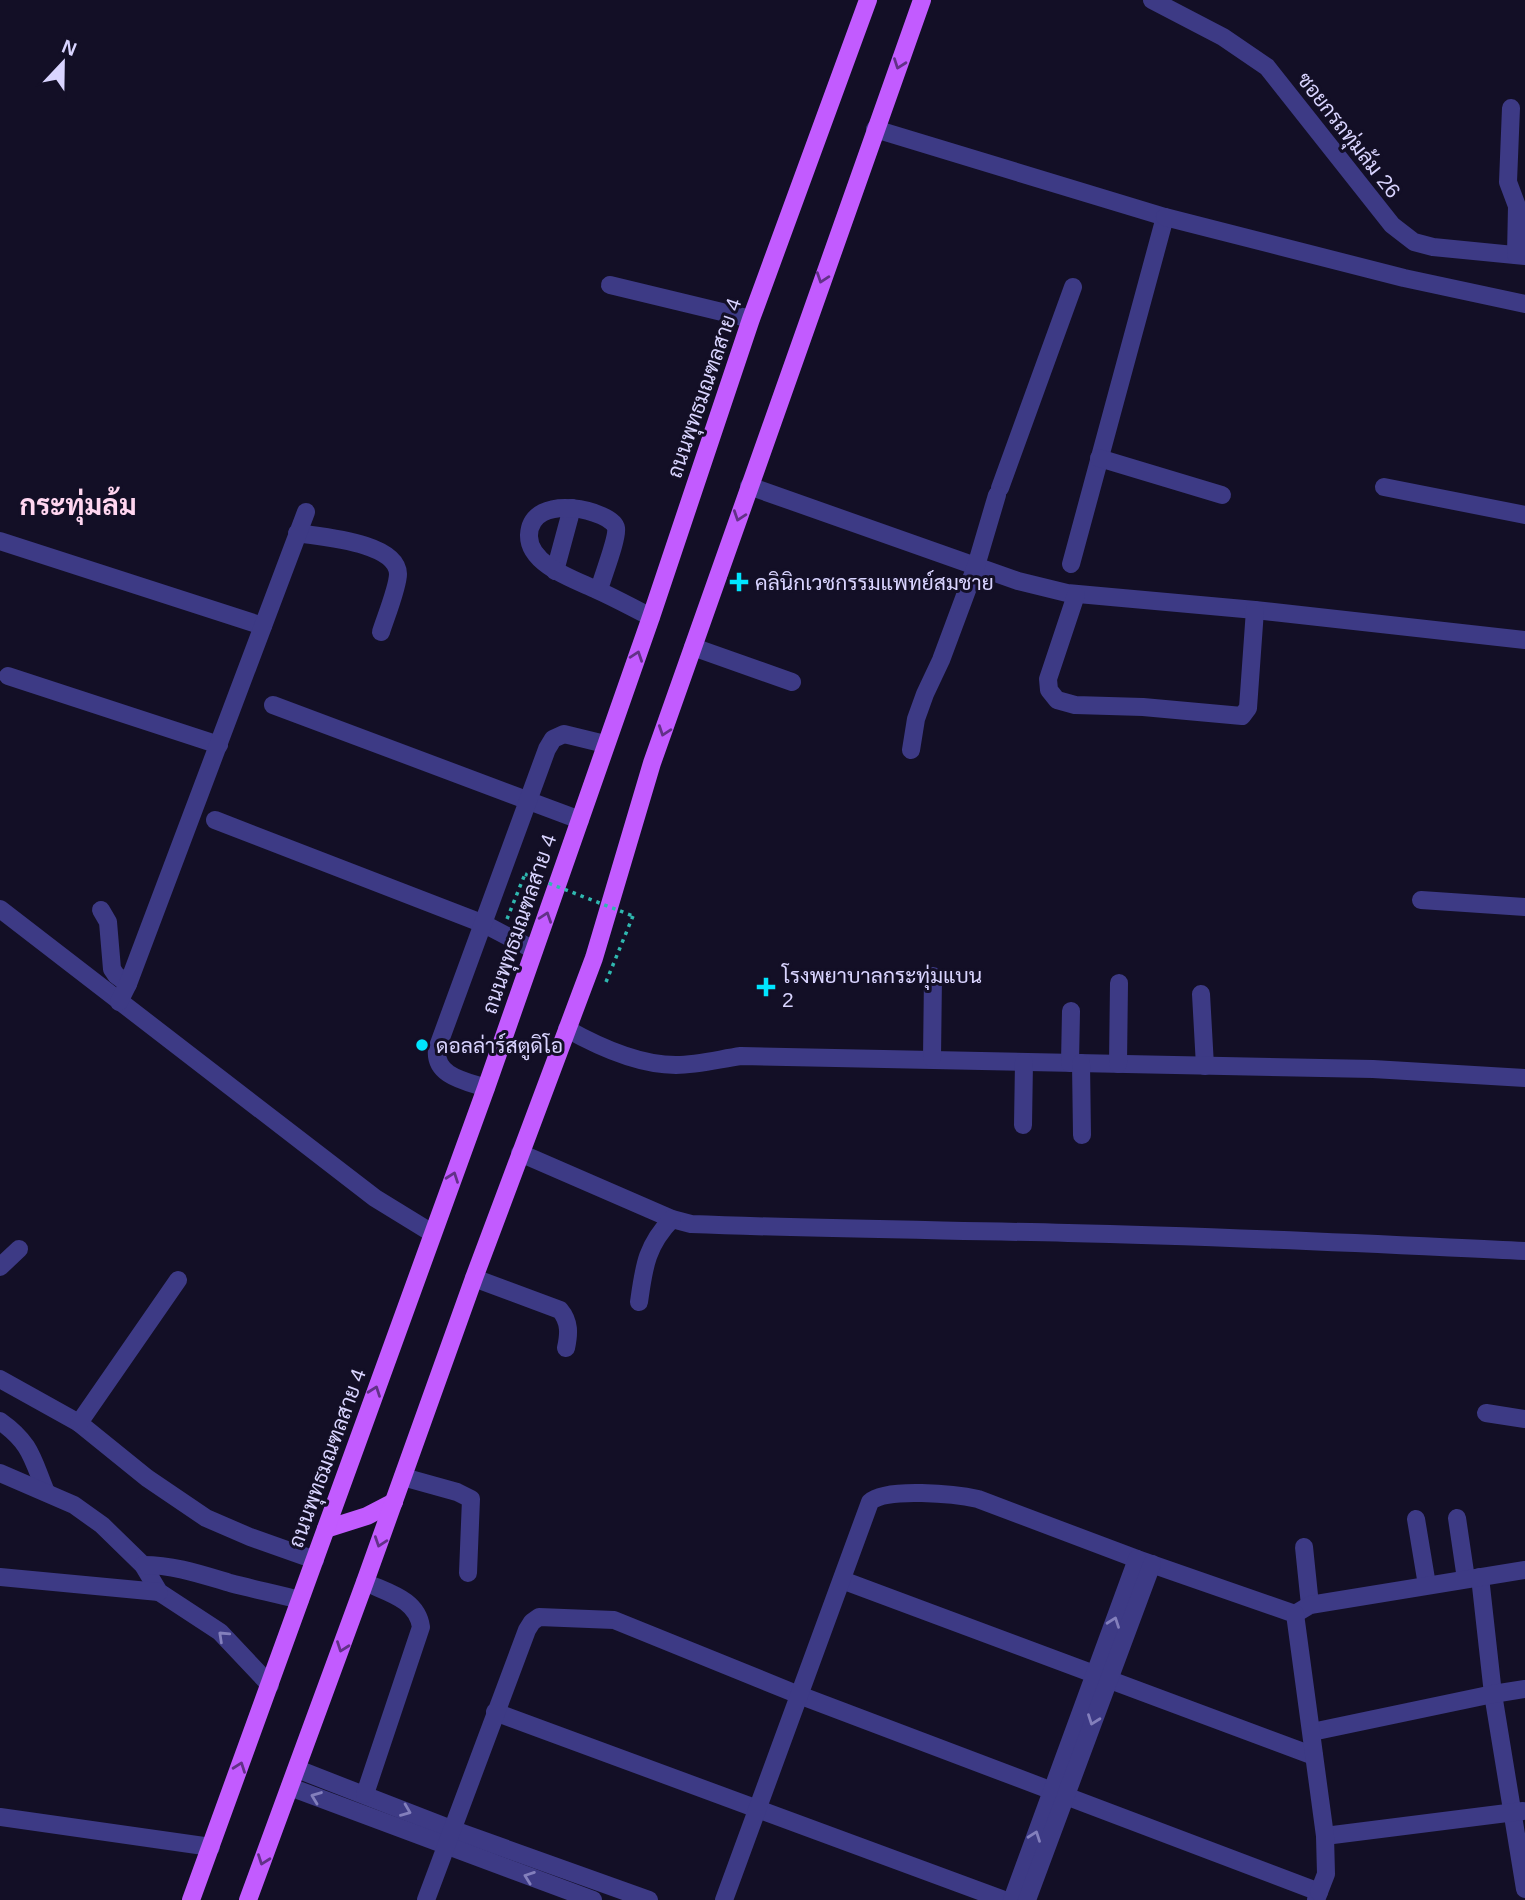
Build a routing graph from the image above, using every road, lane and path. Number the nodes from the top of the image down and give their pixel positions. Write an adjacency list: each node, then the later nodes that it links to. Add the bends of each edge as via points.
1 (868, 0): 11 (main road, ถนนพุทธมณฑลสาย 4)
2 (922, 0): 5 (main road, one-way to 5)
3 (1152, 0): 7 (street, ซอยกรถทุ่มล้ม 26, via 1223,37 1267,67 1392,225 1408,238 1433,247)
4 (1511, 108): 7 (street, via 1508,182 1517,206)
5 (875, 129): 6 (street); 13 (main road, one-way to 13)
6 (1165, 217): 10 (street); 12 (street)
7 (1521, 256)
8 (610, 285): 11 (street)
9 (1073, 287): 22 (street)
10 (1525, 304)
11 (751, 319): 27 (main road, ถนนพุทธมณฑลสาย 4)
12 (1100, 458): 15 (street); 21 (street)
13 (749, 486): 22 (street); 31 (main road, one-way to 31)
14 (1384, 487): 18 (street)
15 (1222, 495)
16 (572, 508): 23 (street); 23 (street, via 546,510 537,517 529,535 532,549); 24 (street, via 605,517 616,528)
17 (306, 512): 19 (street)
18 (1525, 515)
19 (297, 533): 28 (street); 29 (street, via 373,548 394,562 398,575)
20 (0, 541): 28 (street)
21 (1071, 564)
22 (976, 566): 25 (street); 37 (street, via 916,719)
23 (555, 571): 24 (street)
24 (598, 590): 27 (street)
25 (1076, 595): 26 (street); 26 (street, via 1048,678 1049,690 1057,700 1075,705 1242,716 1248,708)
26 (1255, 610): 30 (street)
27 (651, 617): 35 (main road, ถนนพุทธมณฑลสาย 4, one-way to 27)
28 (263, 626): 36 (street)
29 (381, 632)
30 (1525, 640)
31 (693, 647): 33 (street); 55 (main road, one-way to 55)
32 (8, 676): 36 (street)
33 (792, 682)
34 (272, 705): 38 (street)
35 (606, 744): 38 (street, via 564,734 553,739); 40 (main road, ถนนพุทธมณฑลสาย 4)
36 (219, 745): 50 (street)
37 (911, 750)
38 (528, 802): 40 (street); 45 (street)
39 (215, 820): 45 (street)
40 (580, 820): 47 (main road, ถนนพุทธมณฑลสาย 4, one-way to 40)
41 (1421, 900): 42 (street)
42 (1525, 907)
43 (0, 909): 53 (street)
44 (101, 910): 50 (street, via 108,922 112,969)
45 (484, 924): 46 (street); 62 (street, via 435,1059 451,1076)
46 (501, 934): 47 (street); 51 (path, bridge, via 525,874 632,916)
47 (534, 950): 62 (main road, ถนนพุทธมณฑลสาย 4)
48 (933, 976): 56 (street)
49 (1119, 983): 59 (street)
50 (128, 984): 53 (street)
51 (605, 986)
52 (1201, 994): 60 (street)
53 (119, 1002): 67 (street, via 375,1198)
54 (1071, 1011): 58 (street)
55 (567, 1029): 56 (street, via 629,1056 674,1065 741,1056); 65 (main road)
56 (932, 1058): 57 (street)
57 (1024, 1062): 58 (street); 63 (street)
58 (1076, 1063): 59 (street); 64 (street)
59 (1118, 1065): 60 (street)
60 (1205, 1066): 61 (street)
61 (1525, 1077)
62 (486, 1088): 67 (main road, ถนนพุทธมณฑลสาย 4, one-way to 62)
63 (1023, 1125)
64 (1082, 1135)
65 (520, 1153): 66 (street); 71 (main road)
66 (672, 1219): 69 (street, via 691,1224 794,1228 1309,1240); 73 (street, via 658,1233 646,1259)
67 (432, 1233): 86 (main road, ถนนพุทธมณฑลสาย 4, one-way to 67)
68 (19, 1249): 70 (street)
69 (1525, 1251)
70 (0, 1267)
71 (474, 1278): 74 (street, via 559,1310 566,1317 569,1333); 81 (main road)
72 (178, 1280): 79 (street)
73 (639, 1302)
74 (566, 1348)
75 (0, 1379): 79 (street)
76 (1486, 1413): 77 (street)
77 (1525, 1419)
78 (0, 1421): 82 (street, via 26,1444)
79 (79, 1423): 88 (street, via 206,1518)
80 (0, 1474): 82 (street)
81 (403, 1478): 83 (main road); 92 (street, via 471,1499)
82 (46, 1492): 90 (street, via 102,1525)
83 (394, 1502): 86 (main road); 96 (main road, one-way to 96)
84 (1457, 1518): 94 (street)
85 (1416, 1519): 97 (street)
86 (326, 1529): 88 (main road, ถนนพุทธมณฑลสาย 4)
87 (1304, 1547): 100 (street)
88 (315, 1560): 99 (main road, ถนนพุทธมณฑลสาย 4)
89 (1144, 1562): 95 (street, via 978,1499 882,1494 870,1502); 100 (street); 101 (street)
90 (143, 1565): 98 (street); 99 (street, via 186,1569)
91 (1525, 1570): 94 (street)
92 (468, 1573)
93 (0, 1577): 98 (street)
94 (1473, 1578): 97 (street); 104 (street)
95 (842, 1580): 101 (street); 105 (street)
96 (365, 1583): 109 (main road, one-way to 109); 112 (street, via 404,1600 414,1608 421,1627)
97 (1427, 1585): 100 (street)
98 (159, 1592): 102 (street, one-way to 98, via 220,1632)
99 (300, 1600): 102 (main road, ถนนพุทธมณฑลสาย 4)
100 (1303, 1610): 107 (street)
101 (1102, 1677): 108 (street); 111 (street)
102 (270, 1685): 118 (main road, ถนนพุทธมณฑลสาย 4, one-way to 102)
103 (1525, 1689): 104 (street)
104 (1493, 1693): 107 (street); 114 (street)
105 (799, 1695): 106 (street, via 614,1620 554,1616 532,1622); 111 (street); 113 (street)
106 (495, 1712): 113 (street); 117 (street)
107 (1312, 1732): 108 (street)
108 (1314, 1756): 116 (street)
109 (297, 1769): 110 (main road); 112 (street)
110 (290, 1787): 117 (street, one-way to 110); 122 (main road, one-way to 122)
111 (1059, 1792): 120 (street); 128 (street, one-way to 111); 129 (street)
112 (365, 1794): 117 (street, one-way to 117)
113 (757, 1809): 126 (street); 127 (street)
114 (1519, 1812): 116 (street); 119 (street, via 1517,1847)
115 (0, 1817): 118 (street)
116 (1325, 1836): 120 (street, via 1326,1874)
117 (448, 1837): 123 (street); 124 (street, one-way to 117); 125 (street)
118 (211, 1847): 121 (main road, ถนนพุทธมณฑลสาย 4)
119 (1525, 1889)
120 (1317, 1896)
121 (191, 1900)
122 (248, 1900)
123 (426, 1900)
124 (593, 1900)
125 (649, 1900)
126 (724, 1900)
127 (1004, 1900)
128 (1012, 1900)
129 (1027, 1900)

